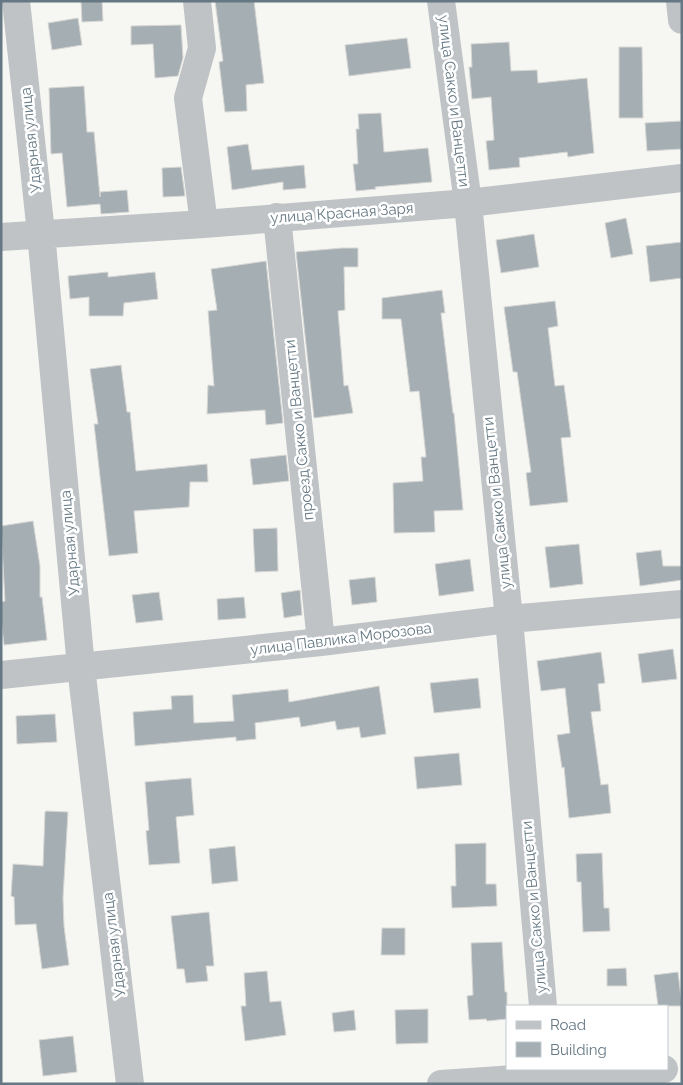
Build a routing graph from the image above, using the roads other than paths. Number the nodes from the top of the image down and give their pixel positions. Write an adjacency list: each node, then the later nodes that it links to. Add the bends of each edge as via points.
1 (16, 1): 10 (street, Ударная улица)
2 (197, 1): 9 (street, via 202,48 188,98)
3 (441, 1): 7 (street, улица Сакко и Ванцетти)
4 (680, 1): 5 (street)
5 (682, 20)
6 (682, 178): 7 (street, улица Красная Заря)
7 (468, 203): 8 (street, улица Красная Заря); 13 (street, улица Сакко и Ванцетти)
8 (277, 217): 9 (street, улица Красная Заря); 14 (street, проезд Сакко и Ванцетти)
9 (204, 224): 10 (street, улица Красная Заря)
10 (41, 233): 11 (street, улица Красная Заря); 15 (street, Ударная улица)
11 (1, 237)
12 (682, 604): 13 (street, улица Павлика Морозова)
13 (508, 619): 14 (street, улица Павлика Морозова); 17 (street, улица Сакко и Ванцетти)
14 (321, 642): 15 (street, улица Павлика Морозова)
15 (81, 667): 16 (street, улица Павлика Морозова); 22 (street, Ударная улица)
16 (1, 675)
17 (543, 1005)
18 (682, 1068): 19 (street)
19 (668, 1069)
20 (648, 1070): 21 (street)
21 (549, 1076): 23 (street)
22 (130, 1084)
23 (441, 1084)

